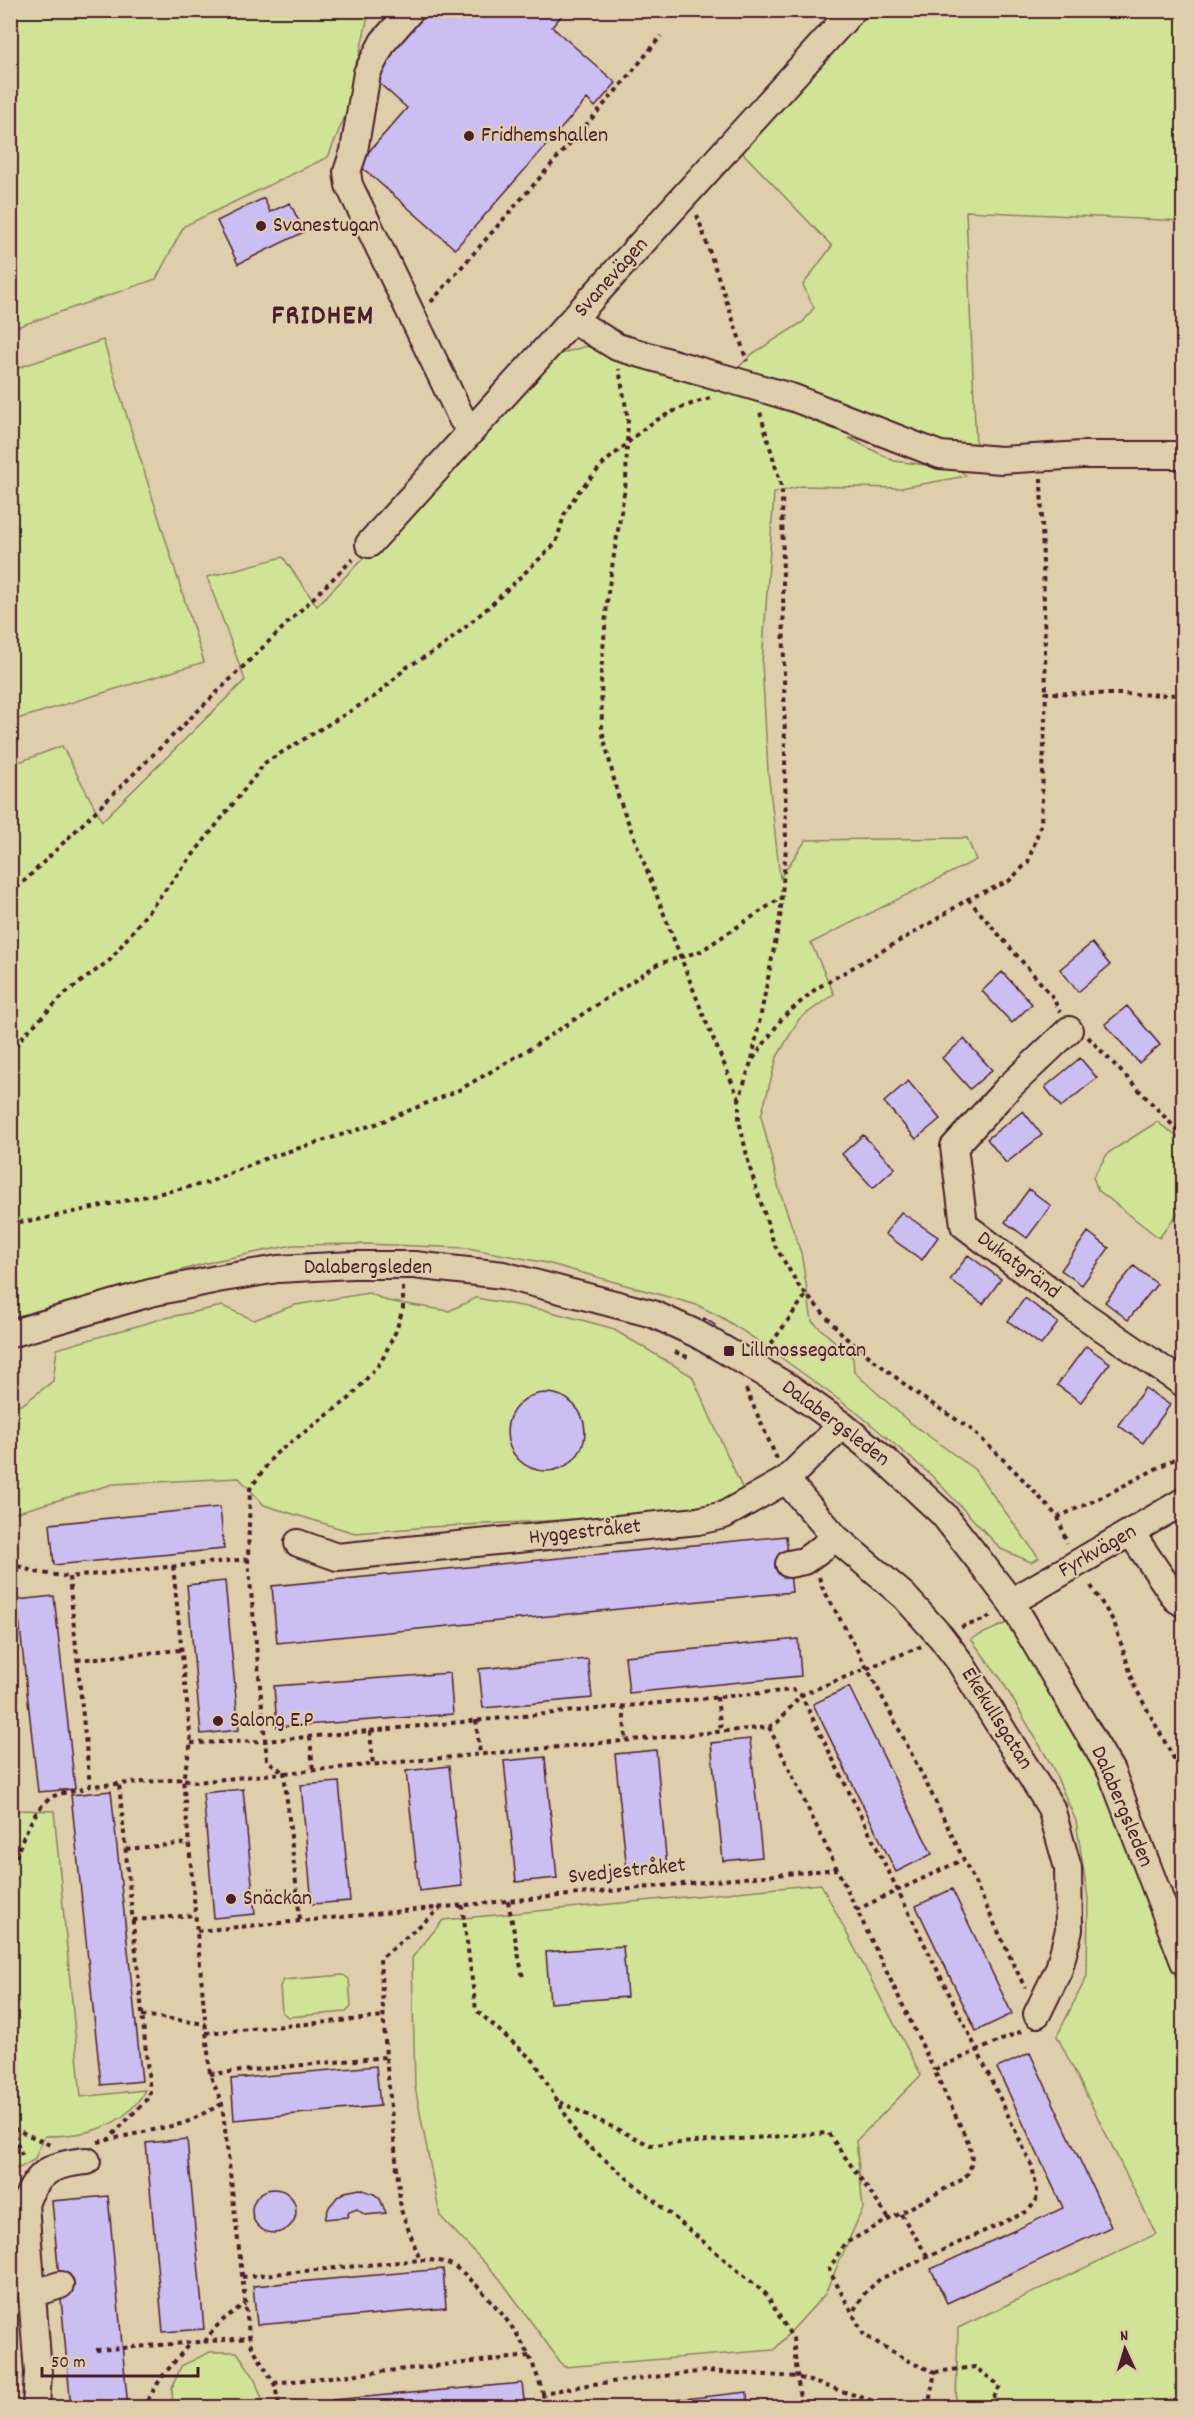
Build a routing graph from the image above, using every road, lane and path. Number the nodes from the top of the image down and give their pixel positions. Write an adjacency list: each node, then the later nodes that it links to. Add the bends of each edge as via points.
1 (411, 10): 5 (street, via 383,42 367,73 347,172 348,184)
2 (854, 10): 4 (street, Svanevägen)
3 (661, 36): 5 (path, via 429,304)
4 (689, 193): 6 (street, Svanevägen); 8 (path)
5 (411, 317): 10 (street, via 462,419)
6 (573, 320): 8 (street, via 617,347); 10 (street, Svanevägen)
7 (619, 368): 11 (path, via 628,418)
8 (755, 387): 13 (street, via 794,398 940,455 1001,460); 18 (path, via 782,489 786,847)
9 (717, 395): 11 (path, via 676,408)
10 (473, 429): 14 (street, Svanevägen)
11 (627, 444): 19 (path, via 627,481 608,592 601,674 602,730 618,796); 21 (path, via 578,492 564,515 556,543 490,606 442,647 407,667 377,695 266,762 110,960 66,993)
12 (1184, 455): 13 (street)
13 (1040, 458): 15 (path)
14 (369, 544): 17 (path)
15 (1046, 693): 16 (path); 22 (path, via 1041,824 1028,862 1010,880 968,899 817,988 783,1017)
16 (1184, 695)
17 (10, 895)
18 (782, 897): 19 (path, via 701,951); 22 (path)
19 (680, 957): 23 (path); 24 (path, via 658,964 533,1047 459,1090 376,1124 267,1158 207,1183)
20 (1069, 1030): 31 (street, Dukatgränd, via 954,1147 964,1225 1072,1307)
21 (10, 1053)
22 (751, 1062): 23 (path)
23 (739, 1100): 26 (path, via 739,1120 749,1165 774,1244)
24 (10, 1223)
25 (403, 1284): 42 (path, via 403,1308 381,1362 350,1398 274,1455 250,1489)
26 (806, 1295): 30 (path); 36 (path, via 846,1338 917,1394 971,1429)
27 (10, 1334): 30 (street, Dalabergsleden, via 150,1293 278,1269 414,1265 503,1275 653,1314)
28 (669, 1349): 29 (path)
29 (694, 1360)
30 (754, 1366): 32 (street, Dalabergsleden); 34 (path, via 743,1383)
31 (1184, 1384)
32 (842, 1425): 34 (street, Hyggestråket); 48 (street, Dalabergsleden, via 943,1514)
33 (1184, 1454): 36 (path)
34 (786, 1480): 38 (street, Ekekullsgatan); 40 (street, Hyggestråket, via 724,1515 591,1544 440,1559 337,1557)
35 (1184, 1501): 37 (street, Fyrkvägen)
36 (1058, 1517): 39 (path)
37 (1131, 1533): 48 (street, Fyrkvägen); 49 (street, via 1176,1599)
38 (836, 1538): 41 (street); 50 (street, Ekekullsgatan, via 904,1596)
39 (1067, 1543)
40 (297, 1544)
41 (814, 1554): 44 (street); 53 (path, via 822,1587)
42 (248, 1559): 45 (path); 62 (path)
43 (10, 1563): 46 (path)
44 (789, 1564)
45 (173, 1566): 46 (path); 51 (path)
46 (69, 1577): 52 (path)
47 (1091, 1586): 69 (path, via 1114,1622 1135,1687)
48 (1011, 1602): 50 (path, via 984,1620); 87 (street, Dalabergsleden, via 1111,1770)
49 (1184, 1604)
50 (941, 1637): 53 (path); 89 (street, Ekekullsgatan, via 1051,1808 1068,1868 1069,1930 1059,1970)
51 (180, 1650): 52 (path); 64 (path)
52 (77, 1660): 72 (path)
53 (868, 1668): 54 (path); 75 (path)
54 (801, 1695): 55 (path, via 794,1690); 58 (path); 78 (path)
55 (717, 1697): 56 (path); 60 (path)
56 (623, 1706): 57 (path); 63 (path)
57 (476, 1720): 59 (path); 65 (path)
58 (770, 1727): 60 (path); 76 (path)
59 (370, 1731): 61 (path); 66 (path)
60 (721, 1731): 63 (path)
61 (310, 1737): 62 (path); 67 (path)
62 (265, 1741): 64 (path); 68 (path, via 267,1760)
63 (626, 1741): 65 (path)
64 (190, 1743): 70 (path)
65 (480, 1754): 66 (path)
66 (374, 1764): 67 (path)
67 (313, 1770): 68 (path)
68 (284, 1773): 70 (path, via 196,1782); 85 (path)
69 (1184, 1777)
70 (183, 1779): 71 (path); 73 (path)
71 (119, 1784): 72 (path); 74 (path)
72 (90, 1786): 77 (path, via 43,1803 19,1845)
73 (189, 1843): 74 (path); 83 (path)
74 (126, 1849): 84 (path)
75 (964, 1859): 78 (path); 89 (path)
76 (837, 1869): 79 (path, Svedjestråket); 82 (path)
77 (10, 1874)
78 (897, 1891): 82 (path); 94 (path)
79 (508, 1900): 80 (path, Svedjestråket); 88 (path)
80 (462, 1905): 81 (path, Svedjestråket); 98 (path, via 476,2010 535,2062)
81 (442, 1907): 85 (path, Svedjestråket); 91 (path, via 380,1959)
82 (856, 1910): 96 (path)
83 (196, 1915): 84 (path); 86 (path)
84 (133, 1920): 90 (path)
85 (300, 1920): 86 (path, Svedjestråket)
86 (197, 1931): 92 (path)
87 (1184, 1962)
88 (523, 1978)
89 (1037, 2014): 94 (path, via 1022,2033)
90 (142, 2015): 92 (path); 101 (path, via 150,2092)
91 (384, 2017): 93 (path); 95 (path)
92 (206, 2024): 93 (path)
93 (206, 2033): 97 (path)
94 (978, 2052): 96 (path); 107 (path, via 1034,2172 1036,2201 1028,2211)
95 (386, 2057): 97 (path); 108 (path, via 401,2210)
96 (934, 2070): 105 (path, via 969,2144 972,2168 954,2186)
97 (210, 2074): 99 (path)
98 (559, 2102): 106 (path, via 650,2145 828,2133); 120 (path, via 579,2138 766,2294 793,2339)
99 (222, 2104): 101 (path, via 185,2123); 109 (path)
100 (12, 2127): 102 (path); 104 (path)
101 (108, 2141): 103 (path)
102 (58, 2149)
103 (92, 2152): 111 (street, via 46,2171 31,2187 25,2204)
104 (23, 2157)
105 (901, 2214): 106 (path); 107 (path)
106 (890, 2220): 113 (path, via 844,2244 829,2270)
107 (928, 2257): 113 (path, via 880,2279)
108 (420, 2260): 109 (path); 118 (path, via 450,2264 466,2275 506,2320)
109 (242, 2277): 112 (path)
110 (60, 2285): 111 (street)
111 (32, 2294): 123 (street, via 39,2372)
112 (245, 2304): 114 (path); 115 (path, via 226,2316)
113 (852, 2313): 119 (path, via 864,2335)
114 (249, 2338): 115 (path); 121 (path)
115 (205, 2342): 116 (path)
116 (190, 2343): 117 (path); 124 (path)
117 (96, 2350)
118 (530, 2356): 121 (path); 122 (path)
119 (935, 2372): 129 (path); 130 (path, via 975,2367 1000,2386)
120 (797, 2377): 122 (path, via 706,2371); 127 (path); 128 (path)
121 (274, 2383): 125 (path)
122 (543, 2393): 126 (path)
123 (36, 2408)
124 (143, 2408)
125 (280, 2408)
126 (545, 2408)
127 (801, 2408)
128 (896, 2408)
129 (928, 2408)
130 (988, 2408)

